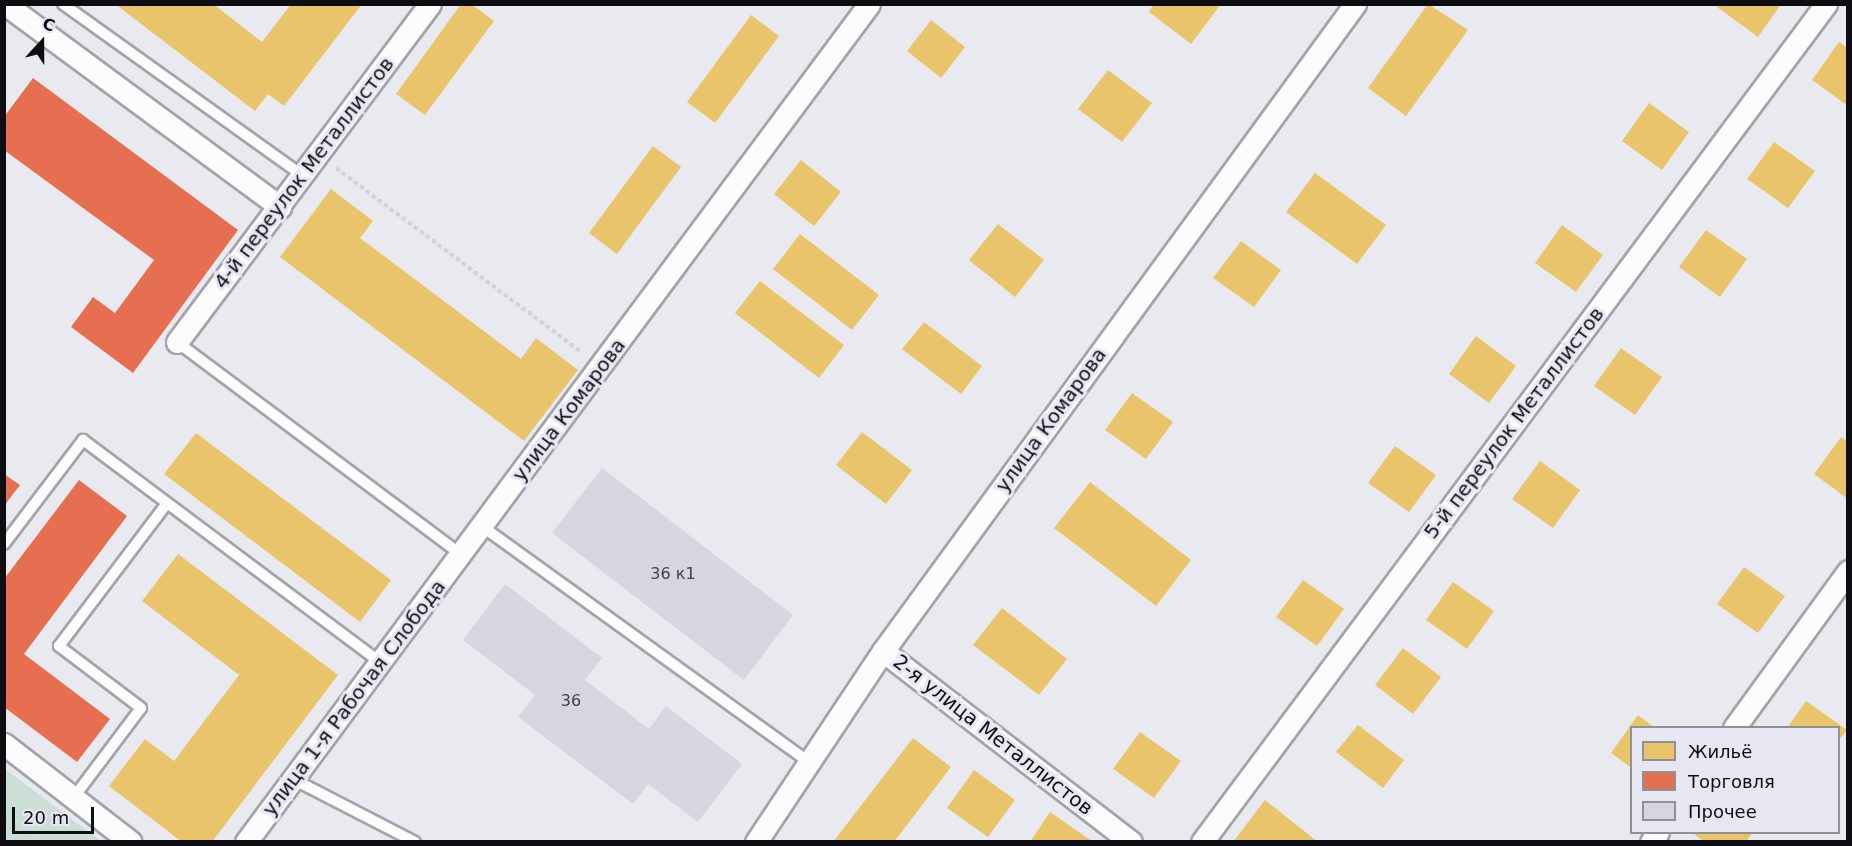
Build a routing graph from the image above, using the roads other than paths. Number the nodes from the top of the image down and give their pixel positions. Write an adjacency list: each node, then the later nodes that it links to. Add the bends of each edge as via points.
1 (63, 4): 7 (lane)
2 (430, 4): 7 (street, 4-й переулок Металлистов)
3 (869, 4): 11 (street, улица Комарова)
4 (1355, 4): 15 (street, улица Комарова)
5 (1826, 4): 27 (street, 5-й переулок Металлистов)
6 (12, 6): 8 (street)
7 (303, 176): 8 (street, 4-й переулок Металлистов)
8 (280, 207): 9 (street, 4-й переулок Металлистов)
9 (177, 342): 13 (lane)
10 (167, 502): 12 (lane, via 83,440); 16 (lane); 21 (lane, via 59,646 141,708)
11 (483, 526): 13 (street, улица Комарова); 19 (lane)
12 (4, 544)
13 (462, 555): 16 (street, улица 1-я Рабочая Слобода)
14 (1848, 571): 17 (street)
15 (883, 651): 19 (street, улица Комарова); 26 (street, 2-я улица Металлистов)
16 (381, 663): 20 (street, улица 1-я Рабочая Слобода)
17 (1735, 726)
18 (4, 744): 21 (street)
19 (808, 761): 25 (street, улица Комарова)
20 (293, 779): 23 (street, улица 1-я Рабочая Слобода); 24 (lane)
21 (74, 797): 22 (street)
22 (131, 842)
23 (246, 842)
24 (414, 842)
25 (756, 842)
26 (1131, 842)
27 (1202, 842)

